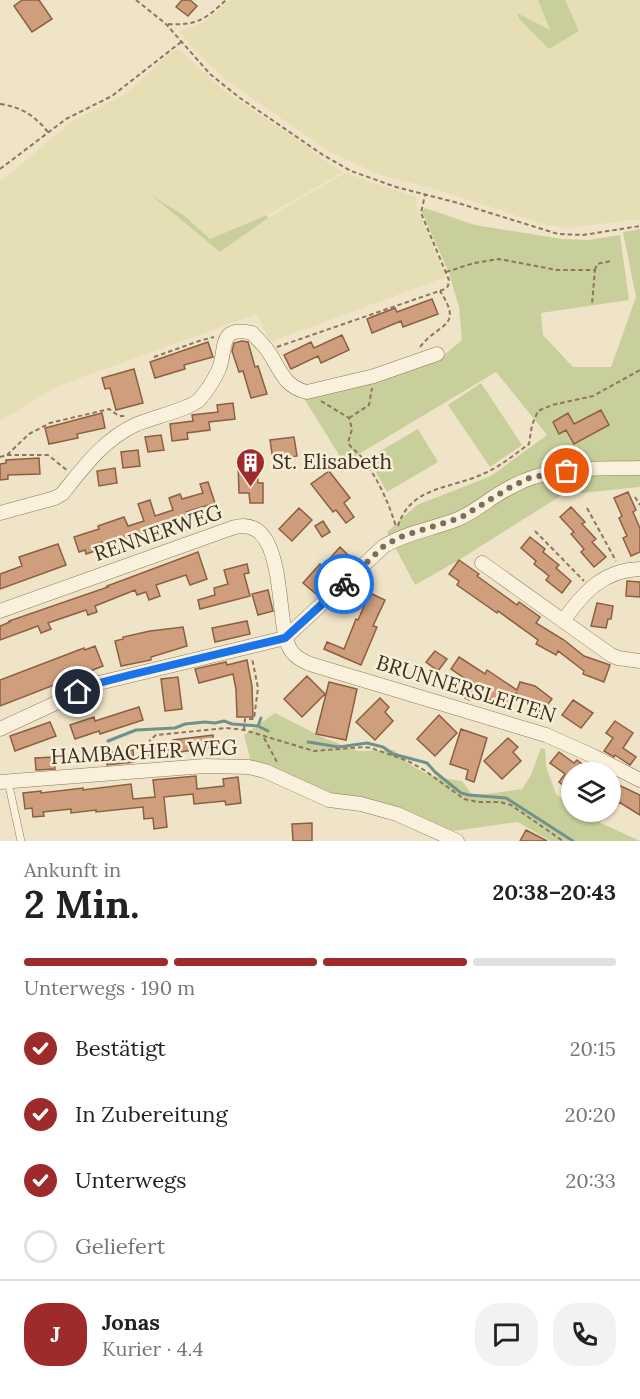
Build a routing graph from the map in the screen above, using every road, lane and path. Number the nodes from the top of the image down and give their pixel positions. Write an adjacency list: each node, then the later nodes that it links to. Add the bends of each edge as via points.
1 (136, 0): 3 (path)
2 (225, 0): 3 (path, via 194,24)
3 (166, 24): 4 (path)
4 (181, 42): 6 (path, via 112,96); 8 (path, via 210,74 240,98 323,155 351,171)
5 (0, 104): 6 (path, via 24,110)
6 (48, 132): 7 (path)
7 (0, 169)
8 (425, 195): 9 (path, via 558,234 582,235); 12 (path, via 421,213)
9 (640, 226)
10 (611, 261): 11 (path, via 597,264)
11 (595, 270): 12 (path, via 557,270 499,259); 14 (path)
12 (446, 272): 13 (path, via 448,286)
13 (440, 291): 16 (path, via 449,304 451,316 445,326); 17 (path)
14 (592, 304)
15 (225, 339): 17 (street, via 235,332 252,333); 19 (path, via 199,340); 28 (street, via 217,374 197,402 116,436)
16 (424, 341)
17 (267, 350): 18 (street, via 286,382 307,393 374,376)
18 (436, 354)
19 (154, 357)
20 (640, 370): 24 (path, via 593,396 538,411 529,444 487,472 460,484 444,485 409,504 397,530 379,483 348,443 352,429)
21 (372, 390): 24 (path, via 369,405)
22 (321, 401): 24 (path)
23 (128, 416): 25 (path, via 119,416 109,409 50,423 29,434)
24 (349, 418)
25 (7, 455): 26 (path); 28 (path, via 48,455)
26 (0, 457)
27 (640, 468): 40 (street, via 586,469 529,478 460,518 400,537 384,546)
28 (76, 477): 32 (street, via 55,498)
29 (635, 497): 30 (path)
30 (640, 505)
31 (587, 508): 36 (path)
32 (0, 513)
33 (535, 531): 37 (path)
34 (482, 563): 39 (street)
35 (640, 569): 36 (street)
36 (622, 571): 37 (street)
37 (590, 588): 39 (street)
38 (0, 611): 40 (street, RENNERWEG, via 244,526 262,535 271,550)
39 (563, 621): 42 (street, via 610,655)
40 (285, 638): 41 (street); 48 (street, BRUNNERSLEITEN, via 293,653 310,664 536,732)
41 (248, 647): 43 (street, via 99,683); 44 (path, via 258,688 254,719 245,719)
42 (640, 661)
43 (0, 729)
44 (244, 730): 45 (path); 46 (path, via 209,728 156,735 150,740)
45 (263, 736): 47 (path); 52 (path, via 314,751 364,747 408,761 464,799 511,806)
46 (149, 770): 47 (street, HAMBACHER WEG, via 243,766); 49 (street, HAMBACHER WEG)
47 (282, 779): 51 (street, HAMBACHER WEG, via 329,800 397,814)
48 (640, 780)
49 (4, 782): 50 (lane)
50 (21, 841)
51 (457, 841)
52 (563, 841)

